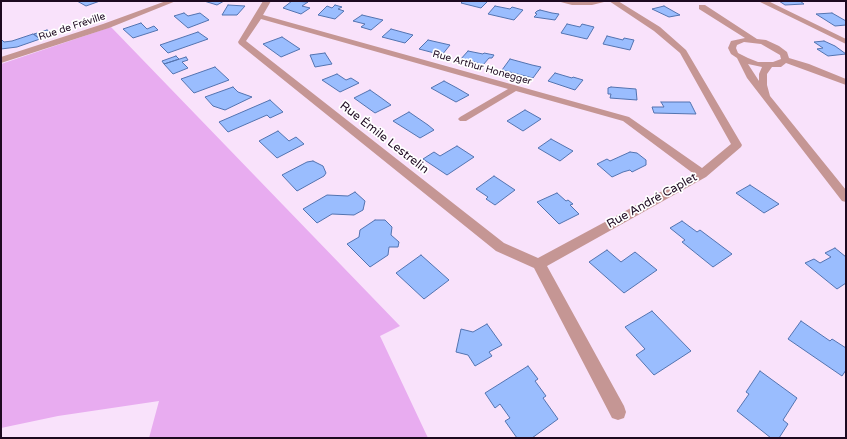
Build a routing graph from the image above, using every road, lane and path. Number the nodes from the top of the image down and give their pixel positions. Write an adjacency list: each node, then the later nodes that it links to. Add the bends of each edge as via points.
1 (172, 1): 13 (street, Rue de Fréville, via 106,26)
2 (267, 1): 8 (street)
3 (561, 1): 4 (street)
4 (604, 1)
5 (612, 1): 20 (street, Rue André Caplet, via 657,29 683,52 737,145)
6 (762, 1): 10 (street)
7 (699, 4): 9 (street, via 738,32); 11 (street, via 728,32)
8 (259, 16): 17 (street, Rue Arthur Honegger); 22 (street, Rue Émile Lestrelin, via 242,42 500,247)
9 (756, 41): 11 (street, via 743,40); 14 (street, via 769,44 781,51)
10 (846, 42)
11 (734, 43): 12 (street, via 733,51)
12 (740, 57): 15 (street); 18 (street, via 750,76)
13 (1, 60)
14 (785, 60): 15 (street, via 778,65); 16 (street)
15 (770, 65): 18 (street, via 763,74)
16 (846, 82)
17 (515, 88): 19 (street); 20 (street, Rue Arthur Honegger, via 626,119)
18 (767, 98): 21 (street)
19 (463, 119)
20 (702, 174): 22 (street, Rue André Caplet)
21 (846, 198)
22 (539, 264): 23 (street)
23 (618, 412)

